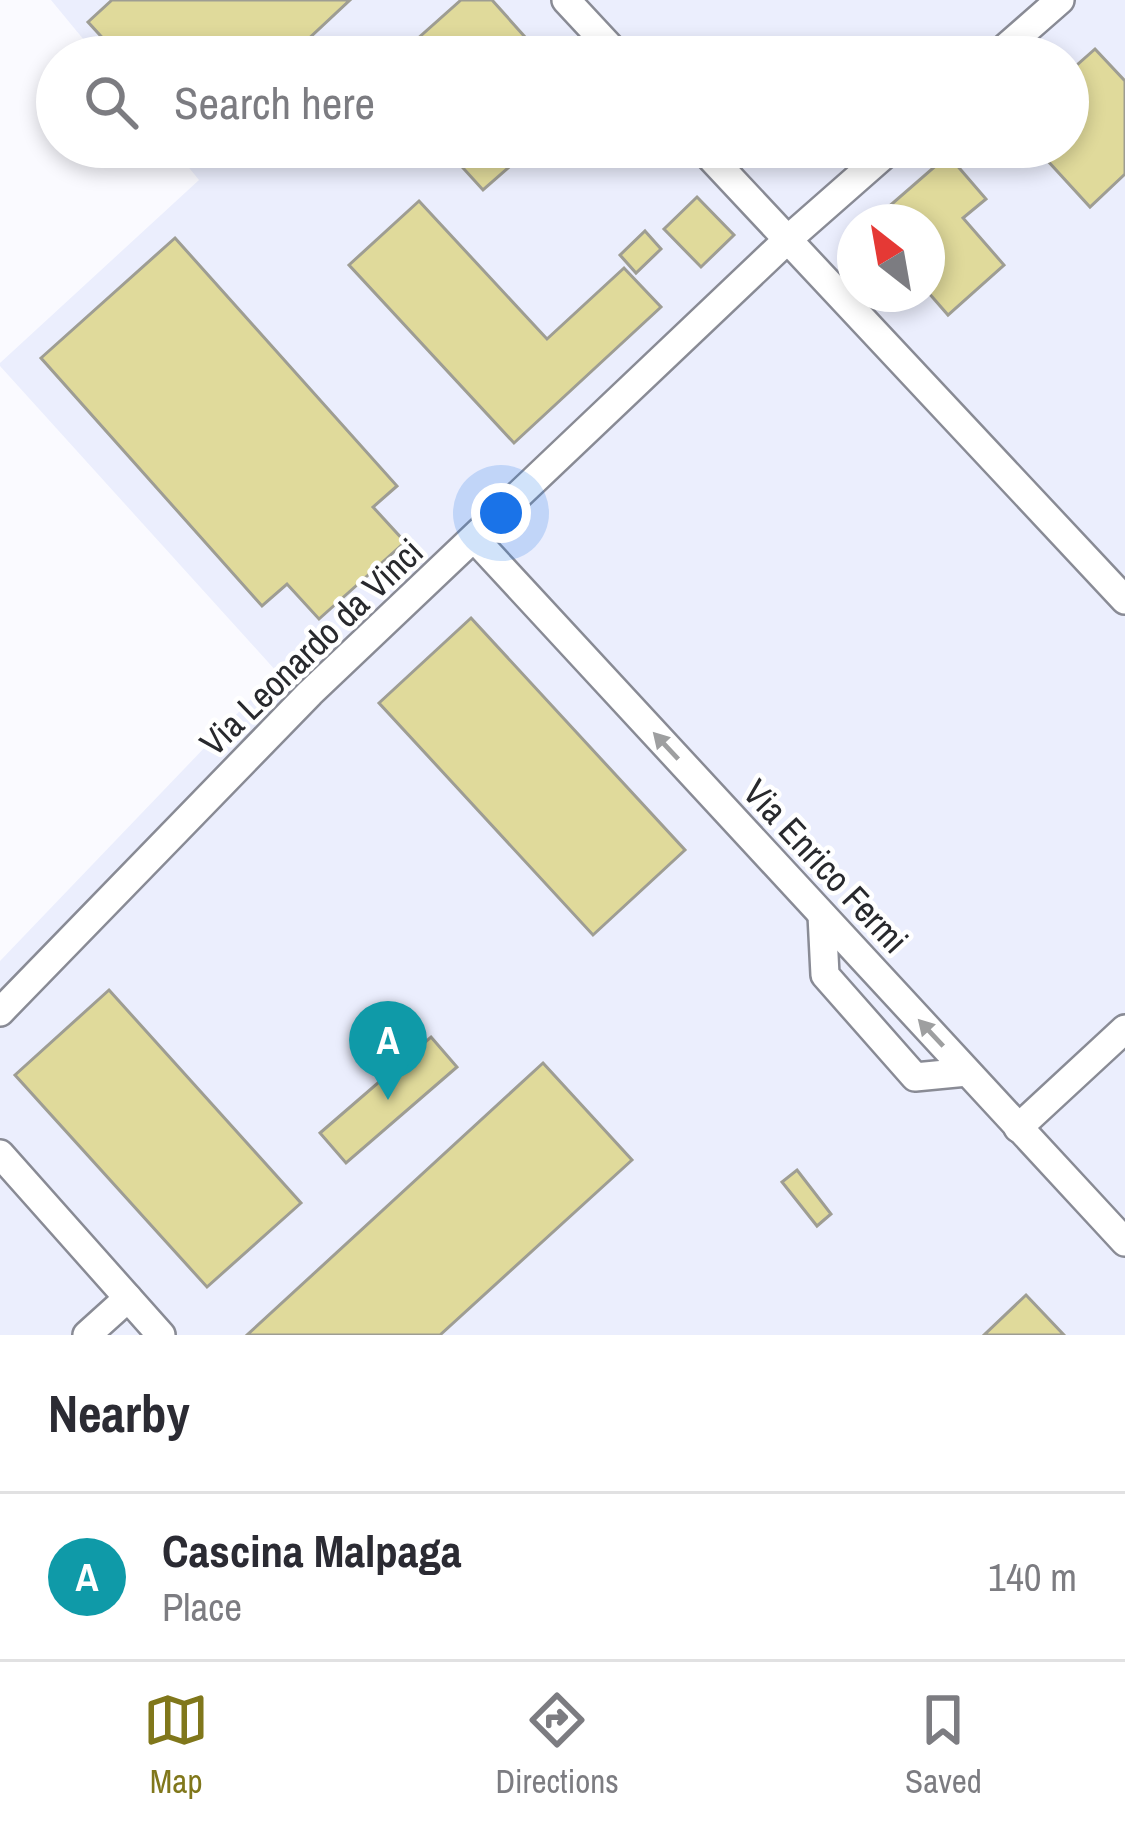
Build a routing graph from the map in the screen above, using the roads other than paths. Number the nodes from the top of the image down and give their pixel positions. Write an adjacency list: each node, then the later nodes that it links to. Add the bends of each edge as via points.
1 (566, 0): 3 (street)
2 (1060, 0): 4 (street)
3 (599, 36)
4 (1019, 36)
5 (720, 168): 7 (street)
6 (869, 168): 7 (street, Via Leonardo da Vinci)
7 (787, 241): 8 (street, Via Leonardo da Vinci); 9 (street)
8 (474, 538): 10 (street, Via Enrico Fermi, one-way to 8); 11 (street, Via Leonardo da Vinci, via 310,693)
9 (1125, 600)
10 (821, 915): 13 (street, Via Enrico Fermi, one-way to 10); 13 (street, via 825,975 915,1077)
11 (0, 1012)
12 (1125, 1029): 14 (street)
13 (967, 1072): 14 (street, Via Enrico Fermi)
14 (1018, 1128): 16 (street, Via Enrico Fermi)
15 (0, 1154): 17 (street)
16 (1125, 1242)
17 (128, 1298): 18 (street); 19 (street)
18 (87, 1335)
19 (161, 1335)

